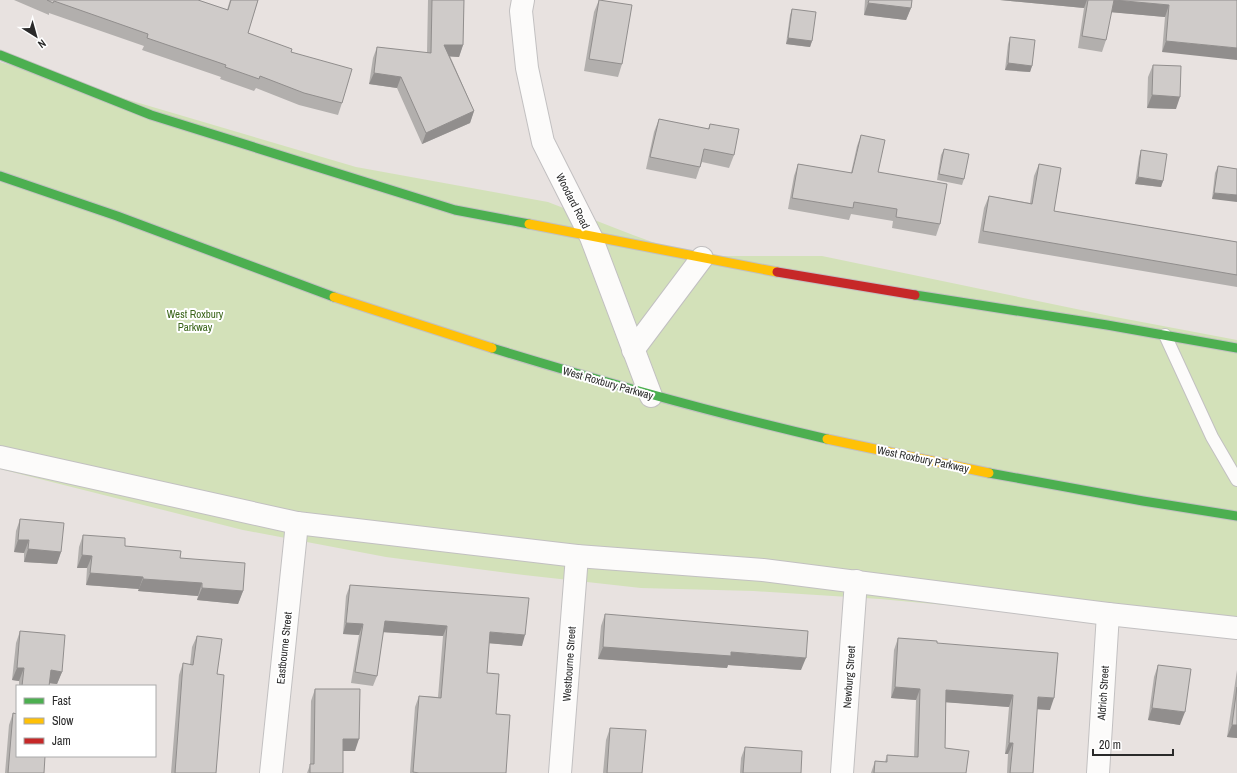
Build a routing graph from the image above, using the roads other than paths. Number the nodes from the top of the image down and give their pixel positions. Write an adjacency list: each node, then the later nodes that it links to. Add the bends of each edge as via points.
1 (523, 0): 4 (street, Woodard Road, via 521,11 527,68 543,142)
2 (0, 55): 4 (main road, via 151,115 455,210)
3 (0, 176): 9 (main road, West Roxbury Parkway, via 325,293 493,349)
4 (591, 237): 5 (main road); 8 (street, Woodard Road)
5 (702, 258): 6 (main road, via 814,279); 8 (street)
6 (1165, 335): 7 (main road); 11 (lane, via 1212,437)
7 (1237, 348)
8 (633, 350): 9 (street, Woodard Road)
9 (651, 396): 12 (main road, West Roxbury Parkway, via 783,429 977,470)
10 (0, 457): 13 (street)
11 (1237, 480)
12 (1237, 516)
13 (296, 523): 14 (street); 18 (street, Eastbourne Street)
14 (577, 556): 15 (street, via 763,570); 19 (street, Westbourne Street)
15 (856, 581): 16 (street); 20 (street, Newburg Street)
16 (1108, 614): 17 (street); 21 (street, Aldrich Street)
17 (1237, 628)
18 (271, 773)
19 (560, 773)
20 (842, 773)
21 (1098, 773)

